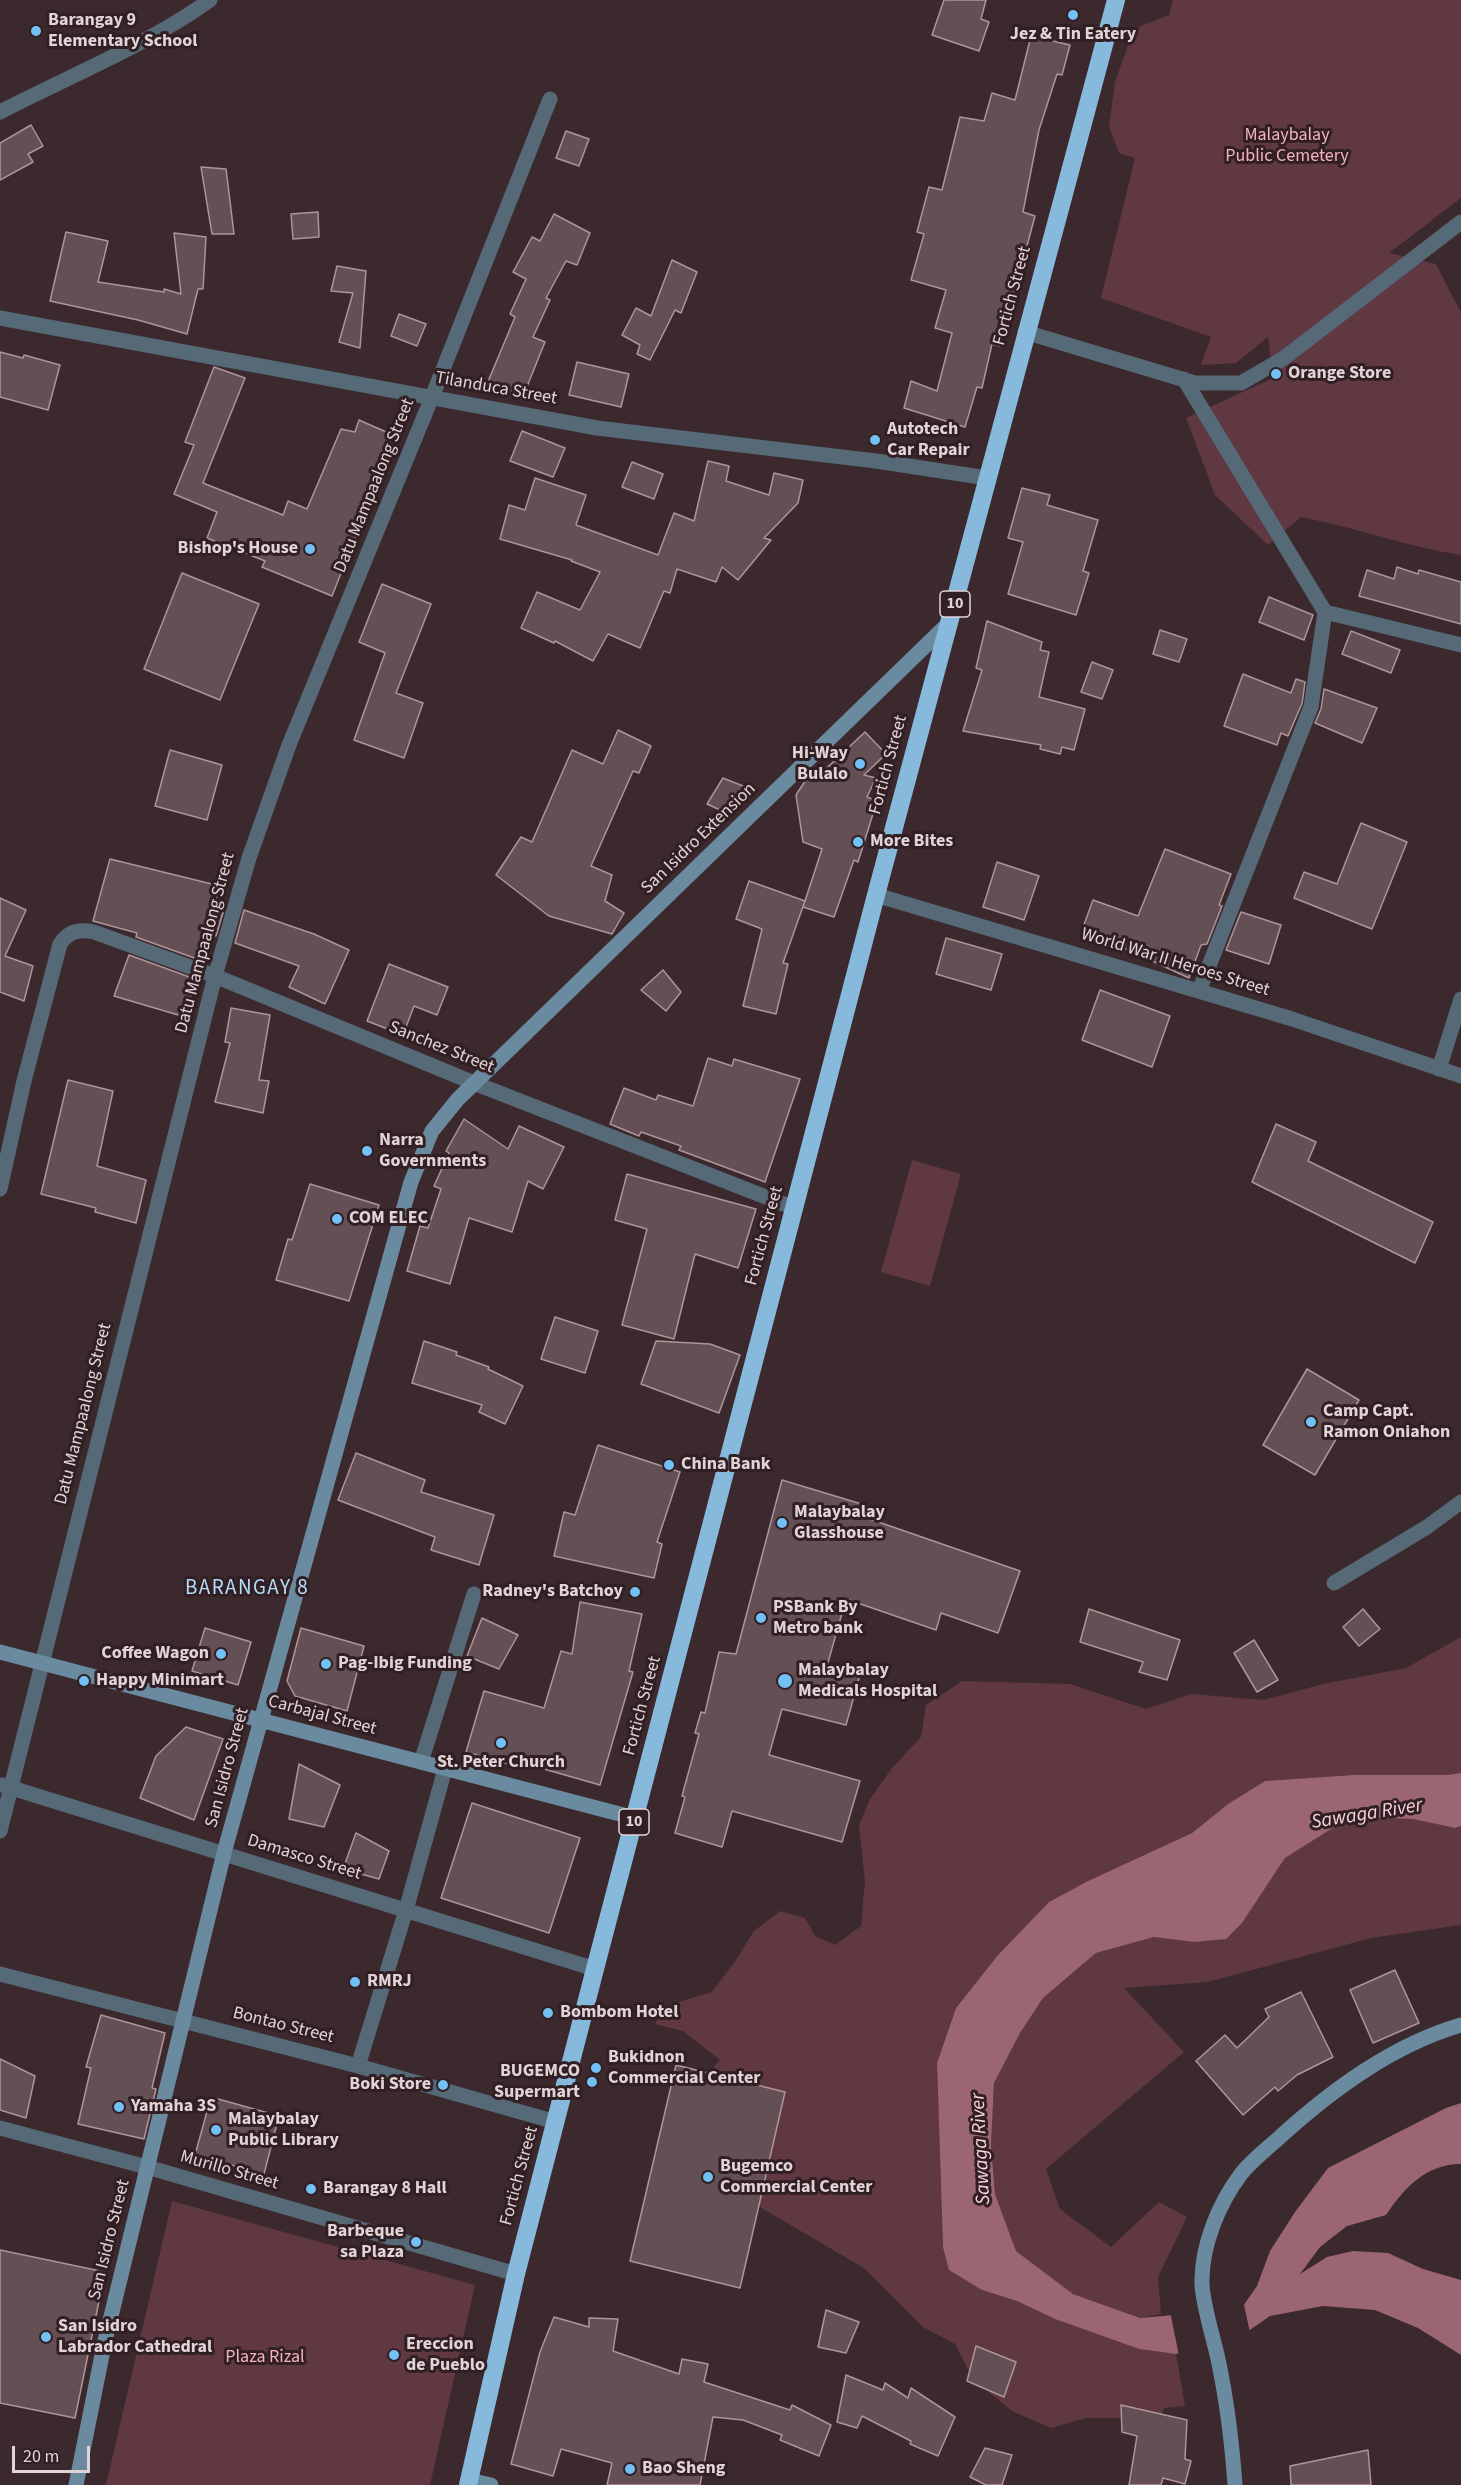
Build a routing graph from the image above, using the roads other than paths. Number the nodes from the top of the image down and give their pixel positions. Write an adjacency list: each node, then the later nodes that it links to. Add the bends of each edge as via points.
1 (210, 0): 4 (street, via 119,52)
2 (1116, 0): 7 (highway, Fortich Street / 10)
3 (550, 99): 9 (street, Datu Mampaalong Street)
4 (0, 112)
5 (1461, 222): 8 (street, via 1284,358 1241,383 1195,383)
6 (0, 318): 9 (street, Tilanduca Street)
7 (1025, 332): 8 (street); 10 (highway, Fortich Street / 10)
8 (1184, 379): 11 (street)
9 (432, 397): 10 (street, Tilanduca Street, via 597,428); 15 (street, Datu Mampaalong Street, via 289,745 249,858)
10 (987, 478): 12 (highway, Fortich Street / 10)
11 (1324, 612): 13 (street); 16 (street, via 1311,707)
12 (950, 622): 14 (highway, Fortich Street / 10); 20 (street, San Isidro Extension)
13 (1461, 645)
14 (876, 895): 16 (street, World War II Heroes Street); 22 (highway, Fortich Street / 10)
15 (215, 976): 20 (street, Sanchez Street); 21 (street, Sanchez Street, via 94,932 73,931 60,944); 27 (street, Datu Mampaalong Street)
16 (1198, 990): 18 (street, World War II Heroes Street)
17 (1461, 999): 18 (street)
18 (1439, 1069): 19 (street, World War II Heroes Street)
19 (1461, 1076)
20 (474, 1083): 22 (street, Sanchez Street); 28 (street, San Isidro Street, via 432,1131 411,1182)
21 (0, 1189)
22 (794, 1208): 32 (highway, Fortich Street / 10)
23 (1461, 1502): 24 (street, via 1427,1527)
24 (1334, 1582)
25 (474, 1594): 29 (street)
26 (0, 1652): 27 (street, Carbajal Street)
27 (42, 1663): 28 (street, Carbajal Street); 31 (street, Datu Mampaalong Street)
28 (261, 1720): 29 (street, Carbajal Street); 34 (street, San Isidro Street)
29 (421, 1762): 30 (street, Carbajal Street)
30 (445, 1769): 32 (street, Carbajal Street); 35 (street)
31 (5, 1786): 33 (street, Datu Mampaalong Street); 34 (street, Damasco Street)
32 (635, 1818): 36 (highway, Fortich Street / 10)
33 (0, 1831)
34 (224, 1853): 35 (street, Damasco Street); 38 (street, San Isidro Street)
35 (406, 1910): 36 (street, Damasco Street); 40 (street)
36 (595, 1969): 41 (highway, Fortich Street / 10)
37 (0, 1974): 38 (street, Bontao Street)
38 (184, 2021): 40 (street, Bontao Street); 43 (street, San Isidro Street)
39 (1461, 2025): 48 (street, via 1421,2040 1342,2086 1249,2166 1225,2200 1204,2258 1202,2284 1222,2379)
40 (358, 2066): 41 (street, Bontao Street)
41 (556, 2122): 44 (highway, Fortich Street / 10)
42 (0, 2128): 43 (street, Murillo Street)
43 (147, 2167): 44 (street, Murillo Street); 46 (street, San Isidro Street, via 104,2345)
44 (516, 2274): 45 (highway, Fortich Street / 10)
45 (469, 2482): 47 (street)
46 (76, 2485)
47 (491, 2485)
48 (1235, 2485)

